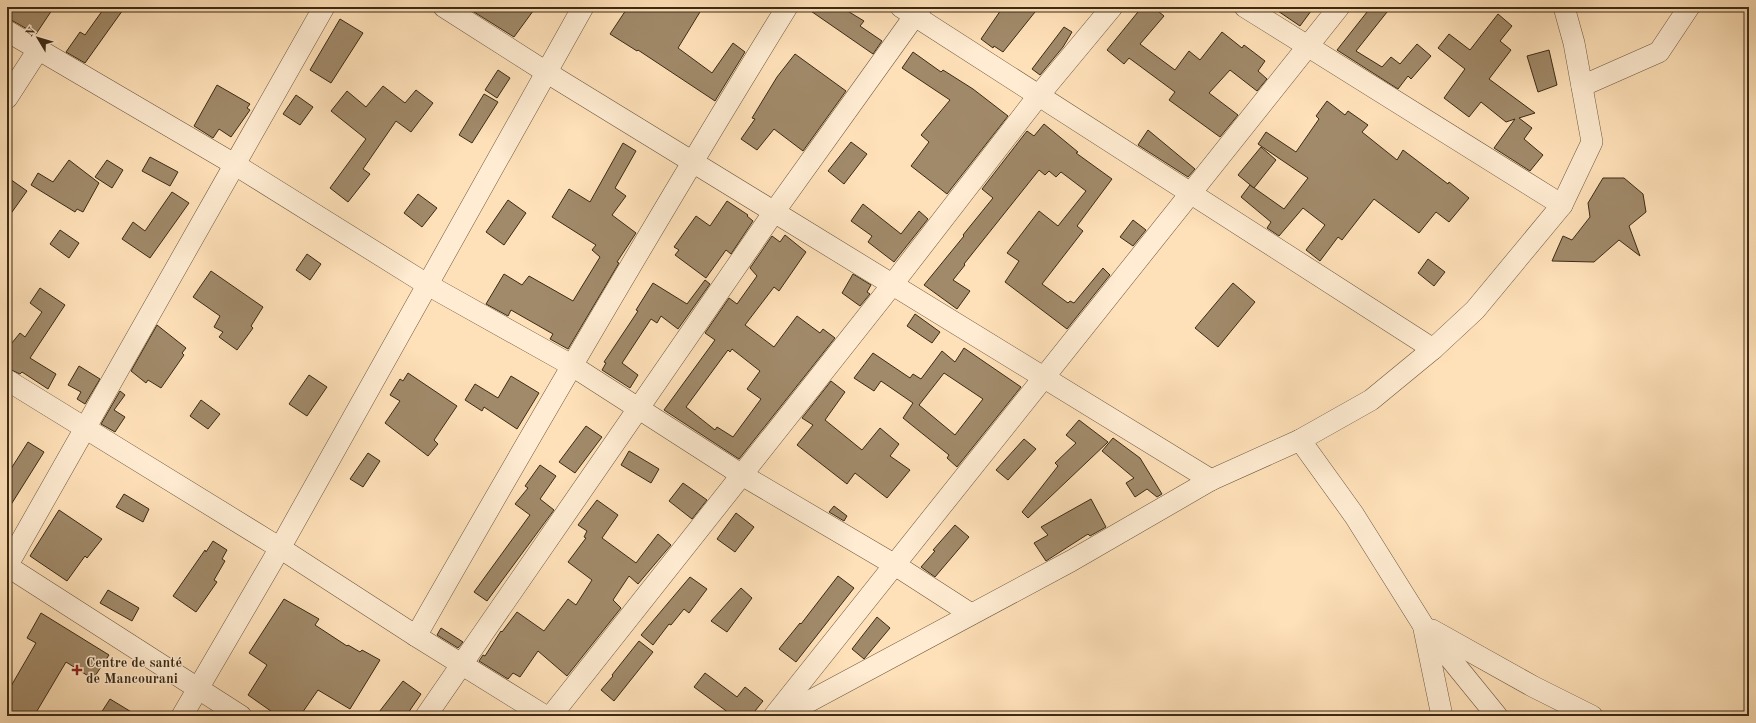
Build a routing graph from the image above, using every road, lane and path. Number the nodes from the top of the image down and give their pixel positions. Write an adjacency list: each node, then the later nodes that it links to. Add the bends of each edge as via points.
1 (324, 7): 19 (street)
2 (444, 7): 14 (street)
3 (583, 7): 14 (street)
4 (788, 7): 18 (street)
5 (1112, 7): 16 (street)
6 (1245, 7): 12 (street)
7 (1339, 7): 12 (street)
8 (1564, 7): 15 (street)
9 (1689, 7): 15 (street, via 1659,52)
10 (912, 10): 16 (street); 22 (street)
11 (7, 31): 13 (street)
12 (1308, 46): 20 (street); 21 (street)
13 (38, 50): 17 (street); 19 (street)
14 (546, 72): 18 (street); 23 (street)
15 (1582, 86): 21 (street, via 1592,142)
16 (1039, 95): 20 (street); 24 (street)
17 (7, 98)
18 (692, 162): 22 (street); 26 (street)
19 (234, 164): 23 (street); 30 (street)
20 (1191, 194): 25 (street); 27 (street)
21 (1562, 205): 25 (street, via 1475,310)
22 (774, 212): 24 (street); 29 (street)
23 (428, 285): 26 (street); 34 (street)
24 (892, 285): 27 (street); 32 (street)
25 (1433, 349): 31 (street, via 1372,400)
26 (571, 366): 29 (street); 39 (street)
27 (1043, 378): 33 (street); 35 (street)
28 (7, 380): 30 (street)
29 (640, 408): 32 (street); 40 (street)
30 (85, 429): 34 (street); 36 (street)
31 (1300, 440): 33 (street); 38 (street, via 1354,515)
32 (742, 475): 35 (street); 46 (street)
33 (1211, 480): 37 (street, via 1071,561)
34 (280, 548): 39 (street); 41 (street)
35 (895, 565): 37 (street); 47 (street)
36 (7, 566): 41 (street)
37 (971, 614): 48 (street)
38 (1423, 625): 49 (street); 50 (street); 51 (street)
39 (416, 636): 40 (street)
40 (463, 665): 44 (street); 45 (street)
41 (199, 689): 42 (street); 43 (street)
42 (182, 716)
43 (241, 716)
44 (426, 716)
45 (545, 716)
46 (551, 716)
47 (774, 716)
48 (782, 716)
49 (1442, 716)
50 (1497, 716)
51 (1592, 716)

